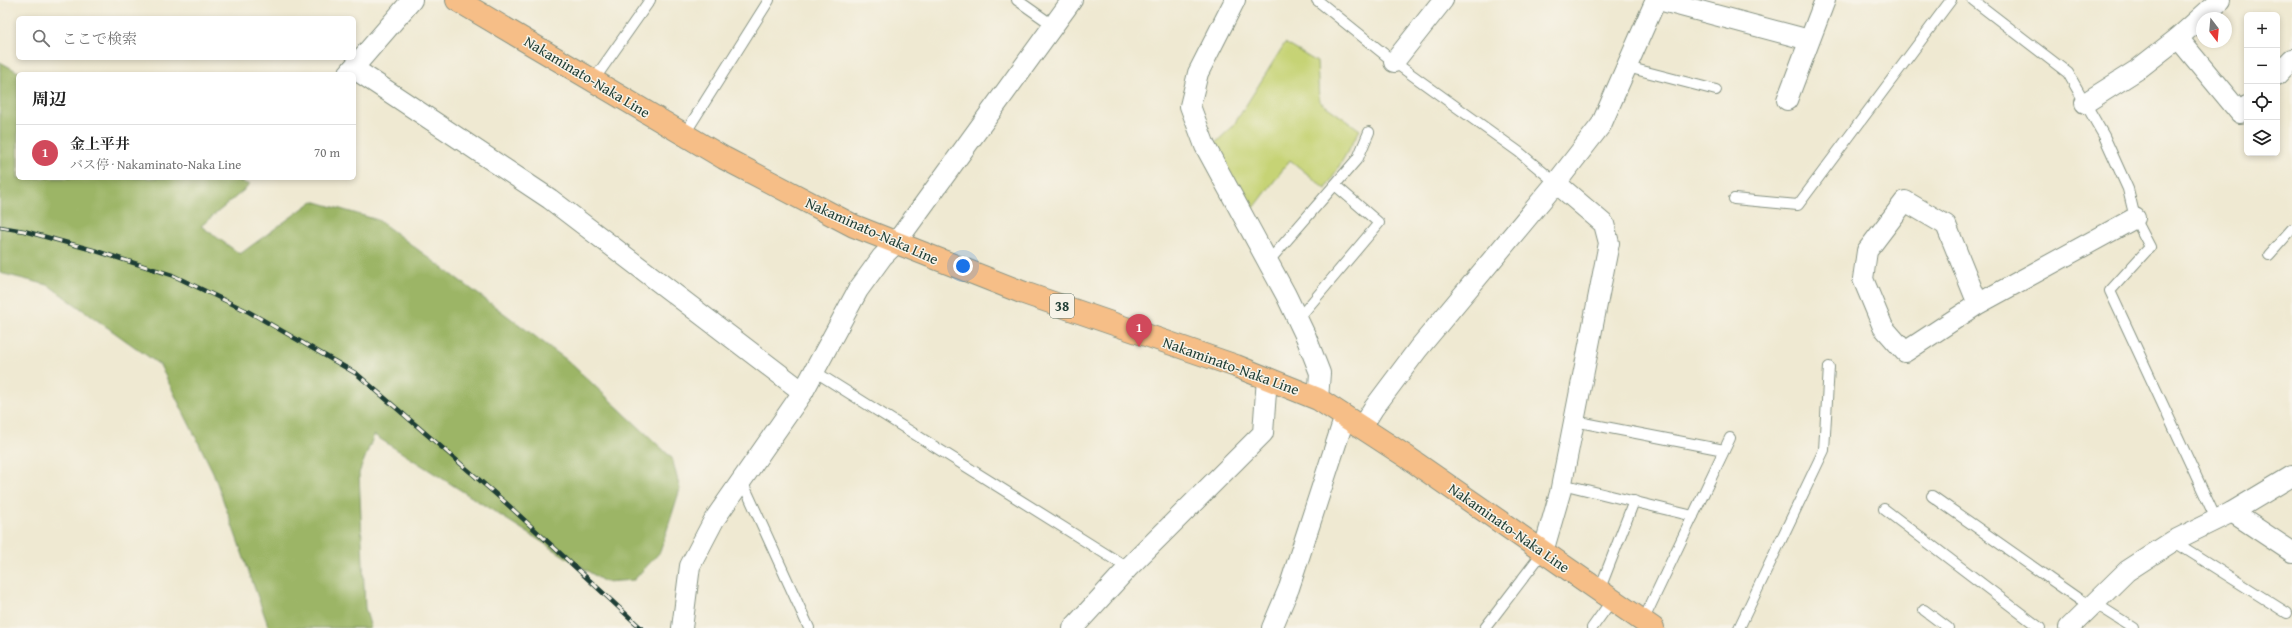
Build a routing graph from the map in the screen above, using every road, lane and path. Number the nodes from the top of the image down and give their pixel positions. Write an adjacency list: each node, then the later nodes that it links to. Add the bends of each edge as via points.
1 (412, 0): 22 (street)
2 (458, 0): 25 (main road, Nakaminato-Naka Line / 38)
3 (650, 0): 25 (lane)
4 (769, 0): 31 (lane)
5 (1017, 0): 16 (lane)
6 (1072, 0): 16 (street)
7 (1235, 0): 39 (street, via 1198,73 1190,106 1205,146)
8 (1317, 0): 20 (lane)
9 (1443, 0): 20 (street)
10 (1658, 0): 18 (street); 21 (street)
11 (1825, 0): 18 (street)
12 (1951, 0): 34 (lane, via 1798,205)
13 (1973, 0): 28 (lane, via 2068,73)
14 (2220, 0): 15 (street)
15 (2199, 7): 17 (street)
16 (1054, 26): 37 (street)
17 (2178, 38): 28 (street, via 2136,70); 29 (street, via 2240,113)
18 (1808, 40): 27 (street)
19 (2292, 59): 23 (street)
20 (1394, 62): 32 (lane, via 1519,152)
21 (1627, 67): 26 (lane); 32 (street, via 1601,125)
22 (351, 71)
23 (2280, 72)
24 (356, 74): 45 (street, via 550,199)
25 (593, 81): 31 (main road, Nakaminato-Naka Line / 38)
26 (1716, 90)
27 (1787, 100)
28 (2085, 103): 35 (lane, via 2104,136 2128,189)
29 (2244, 109)
30 (1369, 132): 33 (lane, via 1358,158)
31 (684, 135): 37 (main road, Nakaminato-Naka Line / 38, via 772,184)
32 (1556, 183): 47 (street, via 1418,349 1373,408); 48 (street, via 1604,224 1609,244)
33 (1336, 185): 39 (lane); 41 (lane, via 1379,223)
34 (1734, 199)
35 (2135, 218): 40 (street); 57 (lane, via 2150,247 2110,291)
36 (2292, 229): 38 (lane)
37 (895, 244): 43 (street, via 858,290); 44 (main road, Nakaminato-Naka Line / 38, via 1024,293)
38 (2269, 255)
39 (1268, 262): 41 (street)
40 (1978, 304): 40 (street, via 1946,225 1905,201 1867,251 1863,279 1883,327 1905,352)
41 (1298, 319): 46 (street, via 1320,373)
42 (1829, 367): 74 (lane, via 1824,450)
43 (814, 371): 45 (street); 62 (lane)
44 (1267, 378): 46 (main road, Nakaminato-Naka Line / 38); 62 (street, via 1263,433)
45 (802, 392): 52 (street)
46 (1318, 399): 47 (main road, Nakaminato-Naka Line / 38)
47 (1354, 421): 60 (main road, Nakaminato-Naka Line / 38); 71 (street)
48 (1574, 421): 50 (lane); 53 (street)
49 (1730, 438): 50 (lane)
50 (1724, 450): 58 (lane)
51 (2292, 476): 57 (street)
52 (742, 481): 68 (street, via 714,520 690,566); 69 (lane)
53 (1562, 484): 55 (lane); 60 (street)
54 (1932, 496): 64 (lane)
55 (1634, 501): 58 (lane); 63 (lane)
56 (1884, 509): 76 (lane)
57 (2224, 515): 59 (street); 61 (street)
58 (1693, 516): 67 (lane)
59 (2173, 541): 64 (street, via 2127,571); 66 (lane)
60 (1543, 552): 63 (main road, Nakaminato-Naka Line / 38); 72 (lane)
61 (2292, 552)
62 (1128, 568): 70 (street)
63 (1605, 595): 67 (main road, Nakaminato-Naka Line / 38); 73 (lane)
64 (2092, 606): 77 (street); 78 (lane, via 2104,609)
65 (1924, 610): 75 (lane)
66 (2287, 613)
67 (1648, 624)
68 (682, 628)
69 (809, 628)
70 (1073, 628)
71 (1272, 628)
72 (1485, 628)
73 (1592, 628)
74 (1738, 628)
75 (1948, 628)
76 (2040, 628)
77 (2069, 628)
78 (2134, 628)

